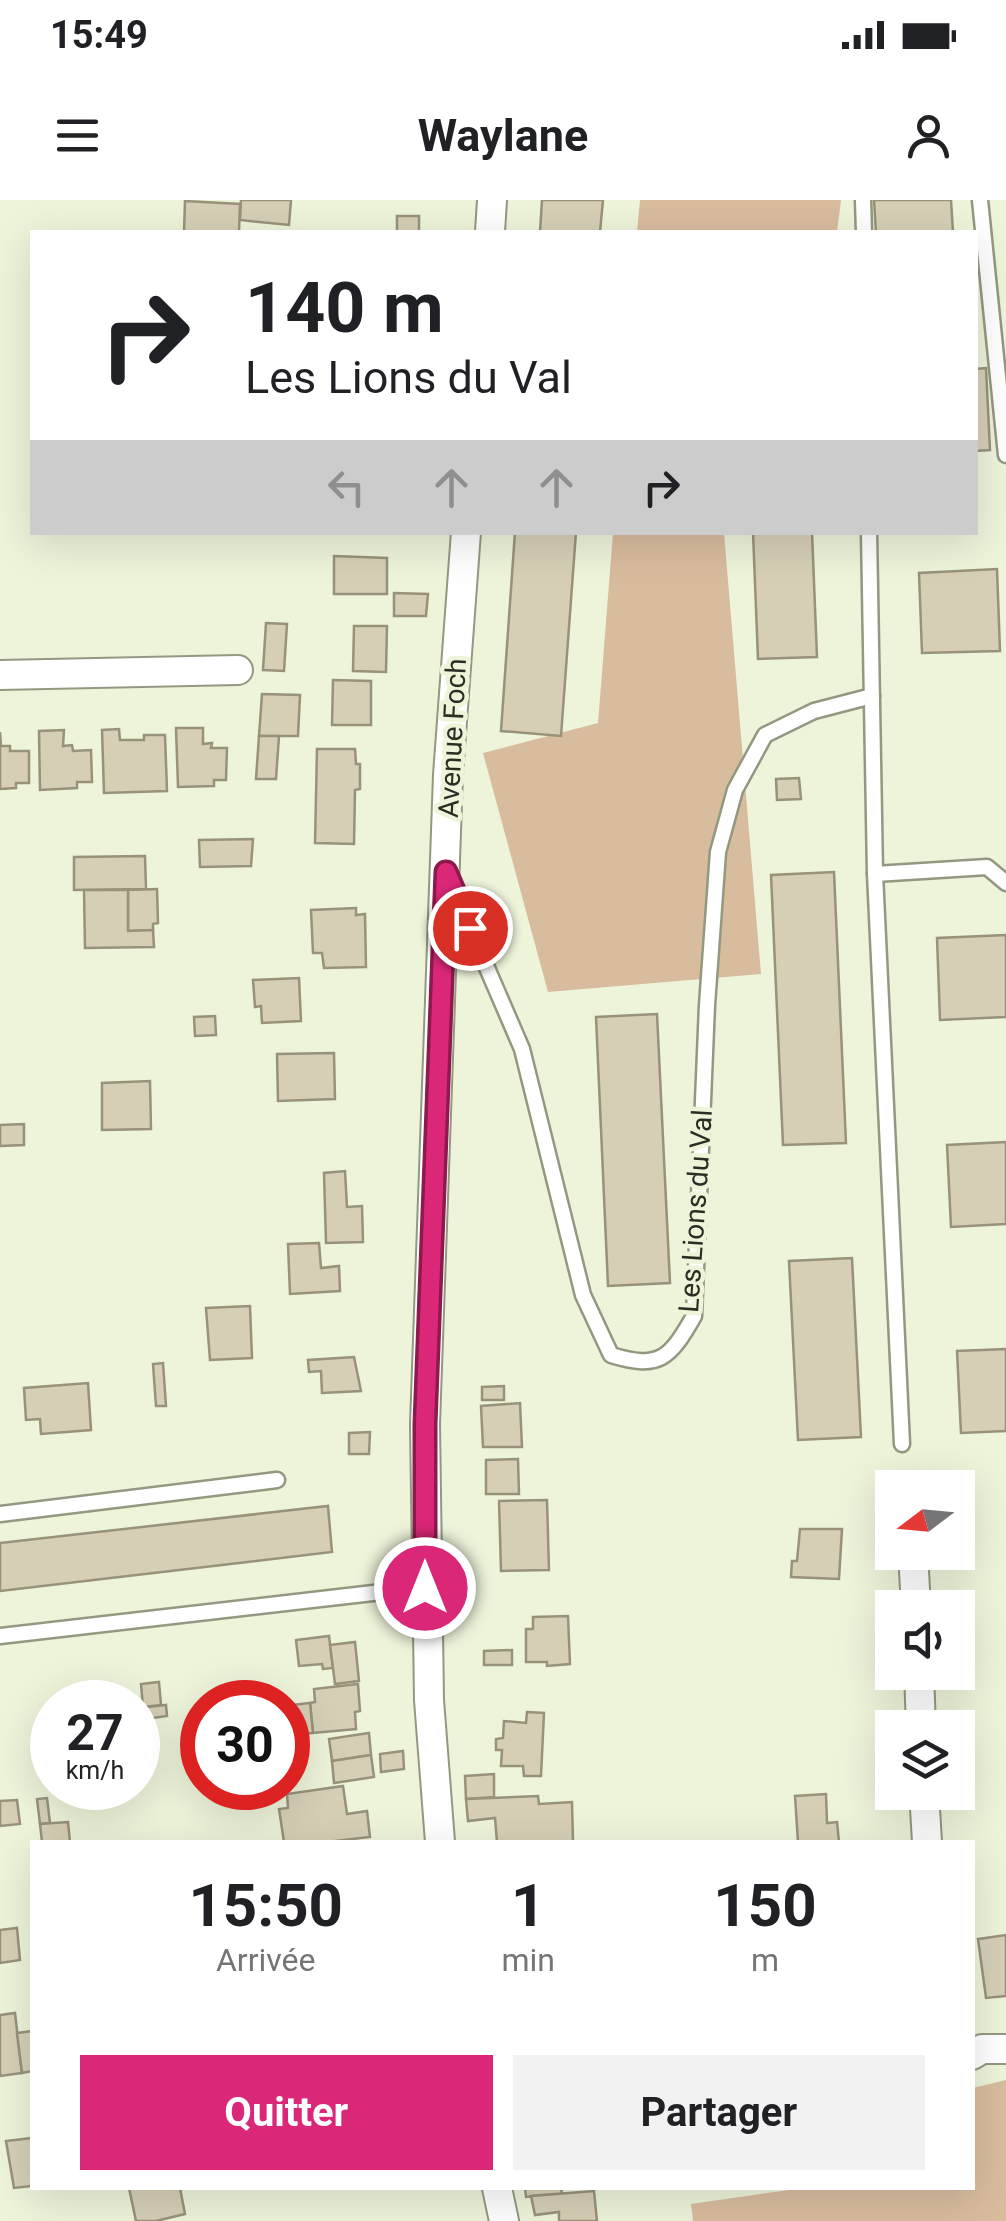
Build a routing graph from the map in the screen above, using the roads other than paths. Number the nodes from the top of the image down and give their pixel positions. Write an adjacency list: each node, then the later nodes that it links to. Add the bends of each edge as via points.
1 (492, 200): 4 (street)
2 (864, 200): 5 (lane)
3 (980, 200): 6 (lane)
4 (490, 230)
5 (864, 230)
6 (1006, 455)
7 (466, 535): 14 (street, Avenue Foch)
8 (869, 535): 11 (lane)
9 (238, 670): 10 (street)
10 (0, 676)
11 (872, 696): 14 (lane, Les Lions du Val, via 814,711 765,735 734,790 718,852 694,1316 674,1350 641,1364 611,1355 583,1295 522,1050); 15 (lane)
12 (988, 868): 13 (lane); 15 (lane); 16 (lane)
13 (1006, 868)
14 (446, 872): 20 (street, Avenue Foch)
15 (875, 874): 17 (lane)
16 (1006, 882)
17 (902, 1444)
18 (277, 1480): 19 (lane)
19 (0, 1514)
20 (425, 1588): 21 (lane); 23 (street, Avenue Foch)
21 (0, 1636)
22 (925, 1810): 24 (street)
23 (440, 1840)
24 (926, 1840)
25 (1006, 2048): 26 (street)
26 (975, 2053)
27 (497, 2190): 28 (street)
28 (504, 2221)

